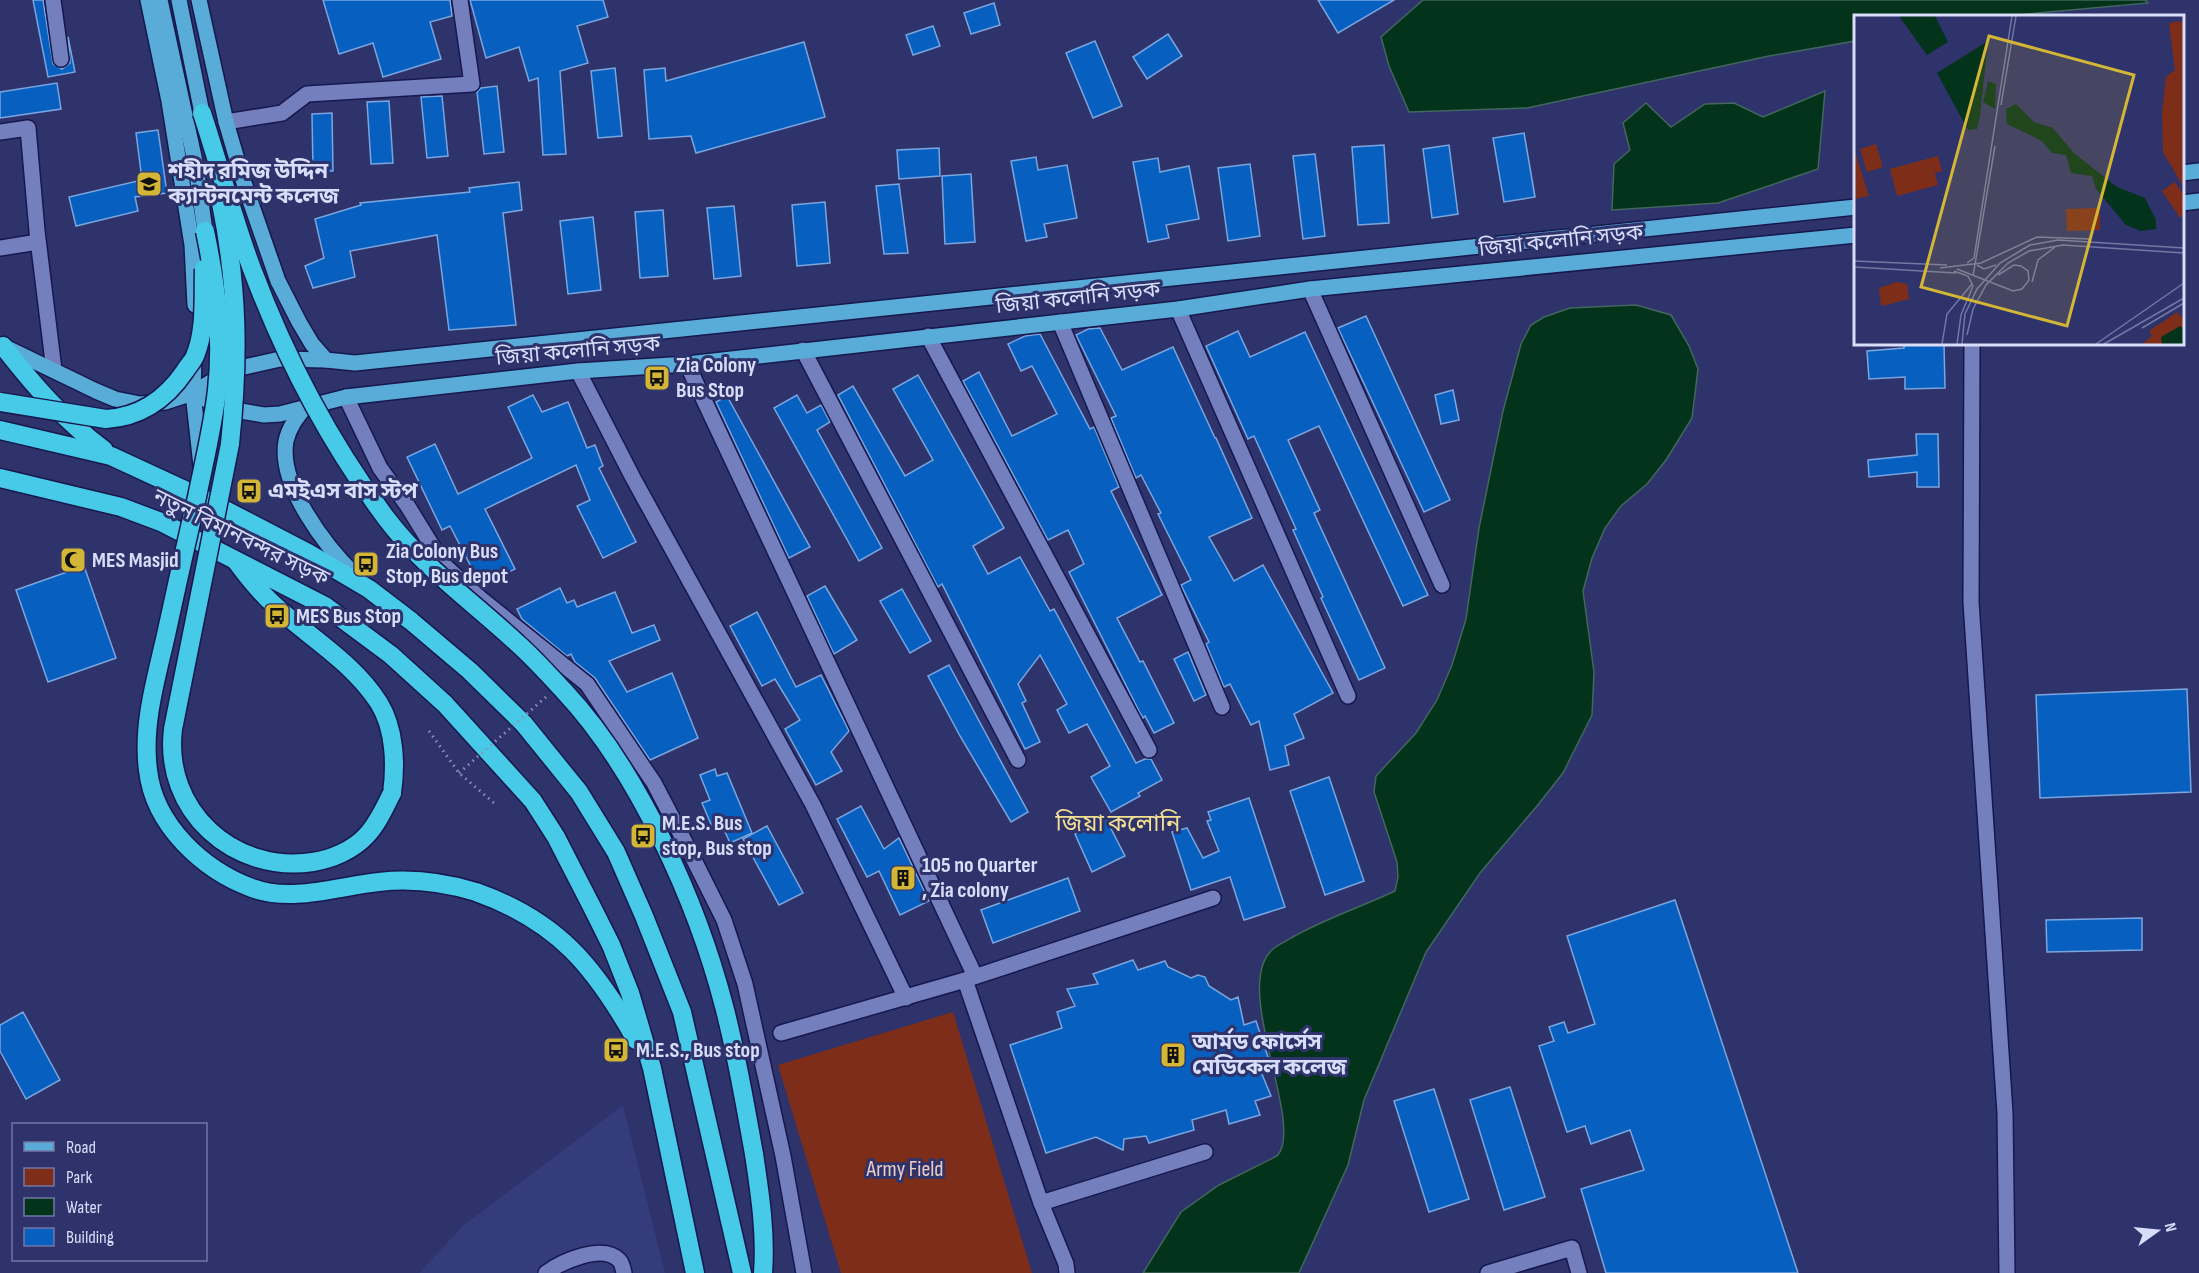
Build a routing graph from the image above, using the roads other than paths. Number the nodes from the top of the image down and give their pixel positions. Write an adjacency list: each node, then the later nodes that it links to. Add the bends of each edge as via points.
1 (53, 0): 7 (street)
2 (148, 0): 31 (main road, via 192,245)
3 (160, 0): 16 (main road, via 196,166)
4 (179, 0): 8 (main road)
5 (199, 0): 9 (main road)
6 (460, 0): 9 (street, via 472,84 306,94 282,113)
7 (61, 58)
8 (202, 113): 39 (highway, bridge, via 229,245 236,315 234,402 230,444 172,749 184,795 206,829 218,839 264,861 294,865 323,860 366,837 392,793 394,761 387,722 365,685 272,604); 57 (highway, bridge, via 251,267 330,435 414,552 567,693 604,742 658,833 702,933 733,1044 762,1209)
9 (226, 122): 27 (main road, via 278,281 312,344)
10 (0, 132): 18 (street, via 28,128)
11 (2199, 171): 12 (main road)
12 (2184, 173)
13 (2199, 201): 14 (main road)
14 (2184, 203)
15 (1854, 207): 27 (main road, জিয়া কলোনি সড়ক, via 355,363)
16 (205, 231): 33 (highway, bridge, via 201,330 195,357 177,383 150,407 123,418 106,419); 50 (highway, bridge, via 219,315 217,391 147,724 148,772 162,812 197,857 221,874 254,889 301,892 412,880 448,883 519,910 581,957 619,1009)
17 (1854, 235): 20 (main road, জিয়া কলোনি সড়ক)
18 (38, 242): 19 (street); 29 (street)
19 (0, 248)
20 (1310, 289): 21 (main road, জিয়া কলোনি সড়ক); 40 (street)
21 (1178, 309): 22 (main road, জিয়া কলোনি সড়ক); 42 (street)
22 (1060, 322): 23 (main road, জিয়া কলোনি সড়ক); 43 (street)
23 (927, 336): 26 (main road, জিয়া কলোনি সড়ক); 44 (street)
24 (2, 345): 29 (main road, জিয়া কলোনি সড়ক); 36 (highway, via 39,392 77,430)
25 (1972, 345): 62 (street, via 1971,602 2005,1113)
26 (803, 350): 28 (main road, জিয়া কলোনি সড়ক); 45 (street)
27 (326, 360): 31 (main road, জিয়া কলোনি সড়ক, via 280,359 240,368)
28 (687, 364): 30 (main road, জিয়া কলোনি সড়ক); 47 (street)
29 (54, 370): 31 (main road, জিয়া কলোনি সড়ক, via 115,399 140,404 165,402)
30 (578, 371): 32 (main road, জিয়া কলোনি সড়ক); 48 (street, via 813,805)
31 (193, 393): 34 (main road, জিয়া কলোনি সড়ক, via 219,406 264,415); 38 (main road)
32 (346, 397): 34 (main road, জিয়া কলোনি সড়ক); 58 (street, via 380,468 444,565 587,684 654,783 679,830 724,920 745,984)
33 (0, 402)
34 (306, 406): 41 (main road, via 286,442 288,471 322,539)
35 (0, 430): 36 (highway, নতুন বিমানবন্দর সড়ক)
36 (111, 456): 38 (highway, নতুন বিমানবন্দর সড়ক)
37 (0, 478): 39 (highway, নতুন বিমানবন্দর সড়ক, via 121,507)
38 (204, 499): 41 (highway, নতুন বিমানবন্দর সড়ক)
39 (233, 558): 50 (highway, নতুন বিমানবন্দর সড়ক, via 325,606 391,655 445,704 533,801 556,837 611,945)
40 (1442, 585)
41 (369, 590): 56 (highway, নতুন বিমানবন্দর সড়ক, via 471,671 524,724 579,792 616,852 682,1012)
42 (1348, 696)
43 (1222, 707)
44 (1149, 750)
45 (1018, 759)
46 (1213, 898): 47 (street)
47 (970, 978): 48 (street); 52 (street)
48 (906, 998): 49 (street)
49 (781, 1034)
50 (652, 1068): 55 (highway, নতুন বিমানবন্দর সড়ক)
51 (1205, 1152): 52 (street)
52 (1041, 1203): 59 (street)
53 (546, 1273): 54 (street, via 558,1264 598,1254 616,1258)
54 (624, 1273)
55 (695, 1273)
56 (742, 1273)
57 (762, 1273)
58 (804, 1273)
59 (1067, 1273)
60 (1488, 1273): 61 (street, via 1572,1248)
61 (1578, 1273)
62 (2007, 1273)

